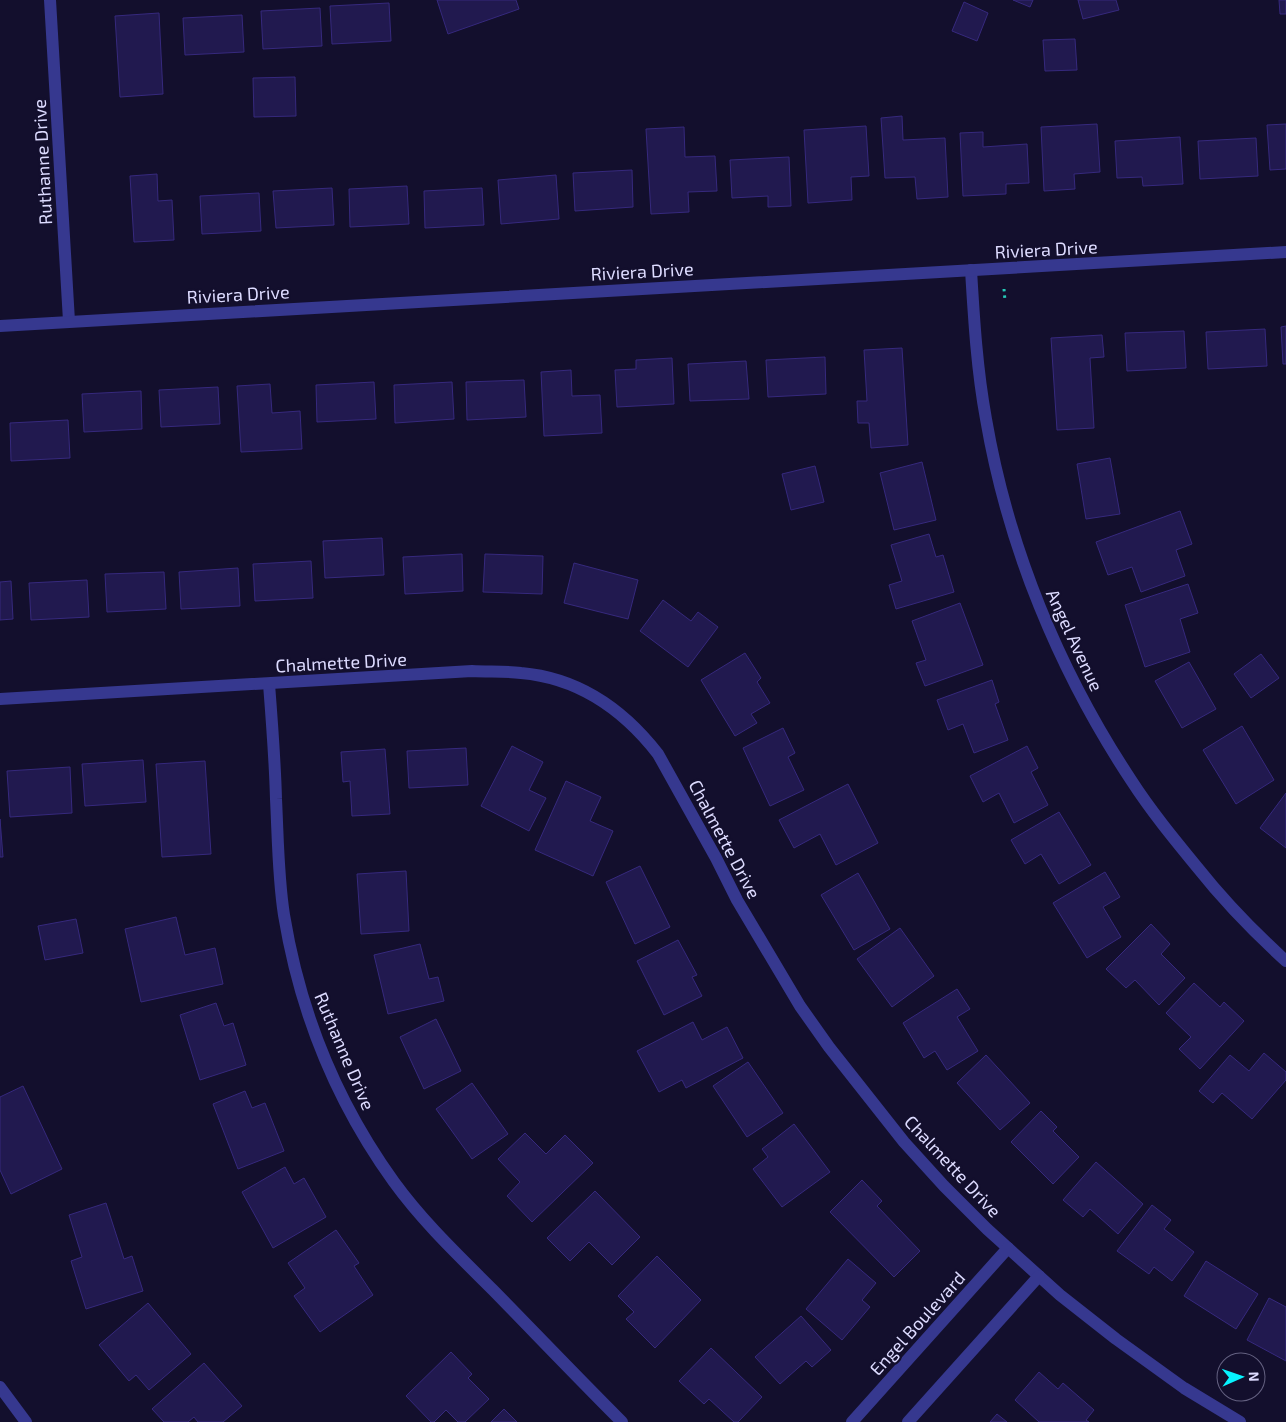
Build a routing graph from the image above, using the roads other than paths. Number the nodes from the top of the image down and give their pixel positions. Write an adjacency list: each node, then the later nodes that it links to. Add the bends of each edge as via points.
1 (50, 0): 4 (street, Ruthanne Drive)
2 (1286, 252): 3 (street, Riviera Drive)
3 (970, 270): 4 (street, Riviera Drive); 8 (street, Angel Avenue, via 979,371 994,461 1027,575 1062,660 1110,746 1151,810 1218,893)
4 (69, 321): 5 (street, Riviera Drive)
5 (0, 326)
6 (269, 684): 7 (street, Chalmette Drive); 9 (street, Chalmette Drive, via 472,672 523,673 572,684 618,711 658,754 736,900 800,1006 829,1047 904,1142); 13 (street, Ruthanne Drive, via 284,913 303,998 340,1092 373,1150 407,1199 451,1249)
7 (0, 699)
8 (1286, 961)
9 (1008, 1248): 10 (street, Chalmette Drive); 14 (street, Engel Boulevard)
10 (1039, 1276): 15 (street); 16 (street, Chalmette Drive, via 1184,1388)
11 (0, 1386): 12 (street)
12 (26, 1422)
13 (622, 1422)
14 (852, 1422)
15 (908, 1422)
16 (1240, 1422)

